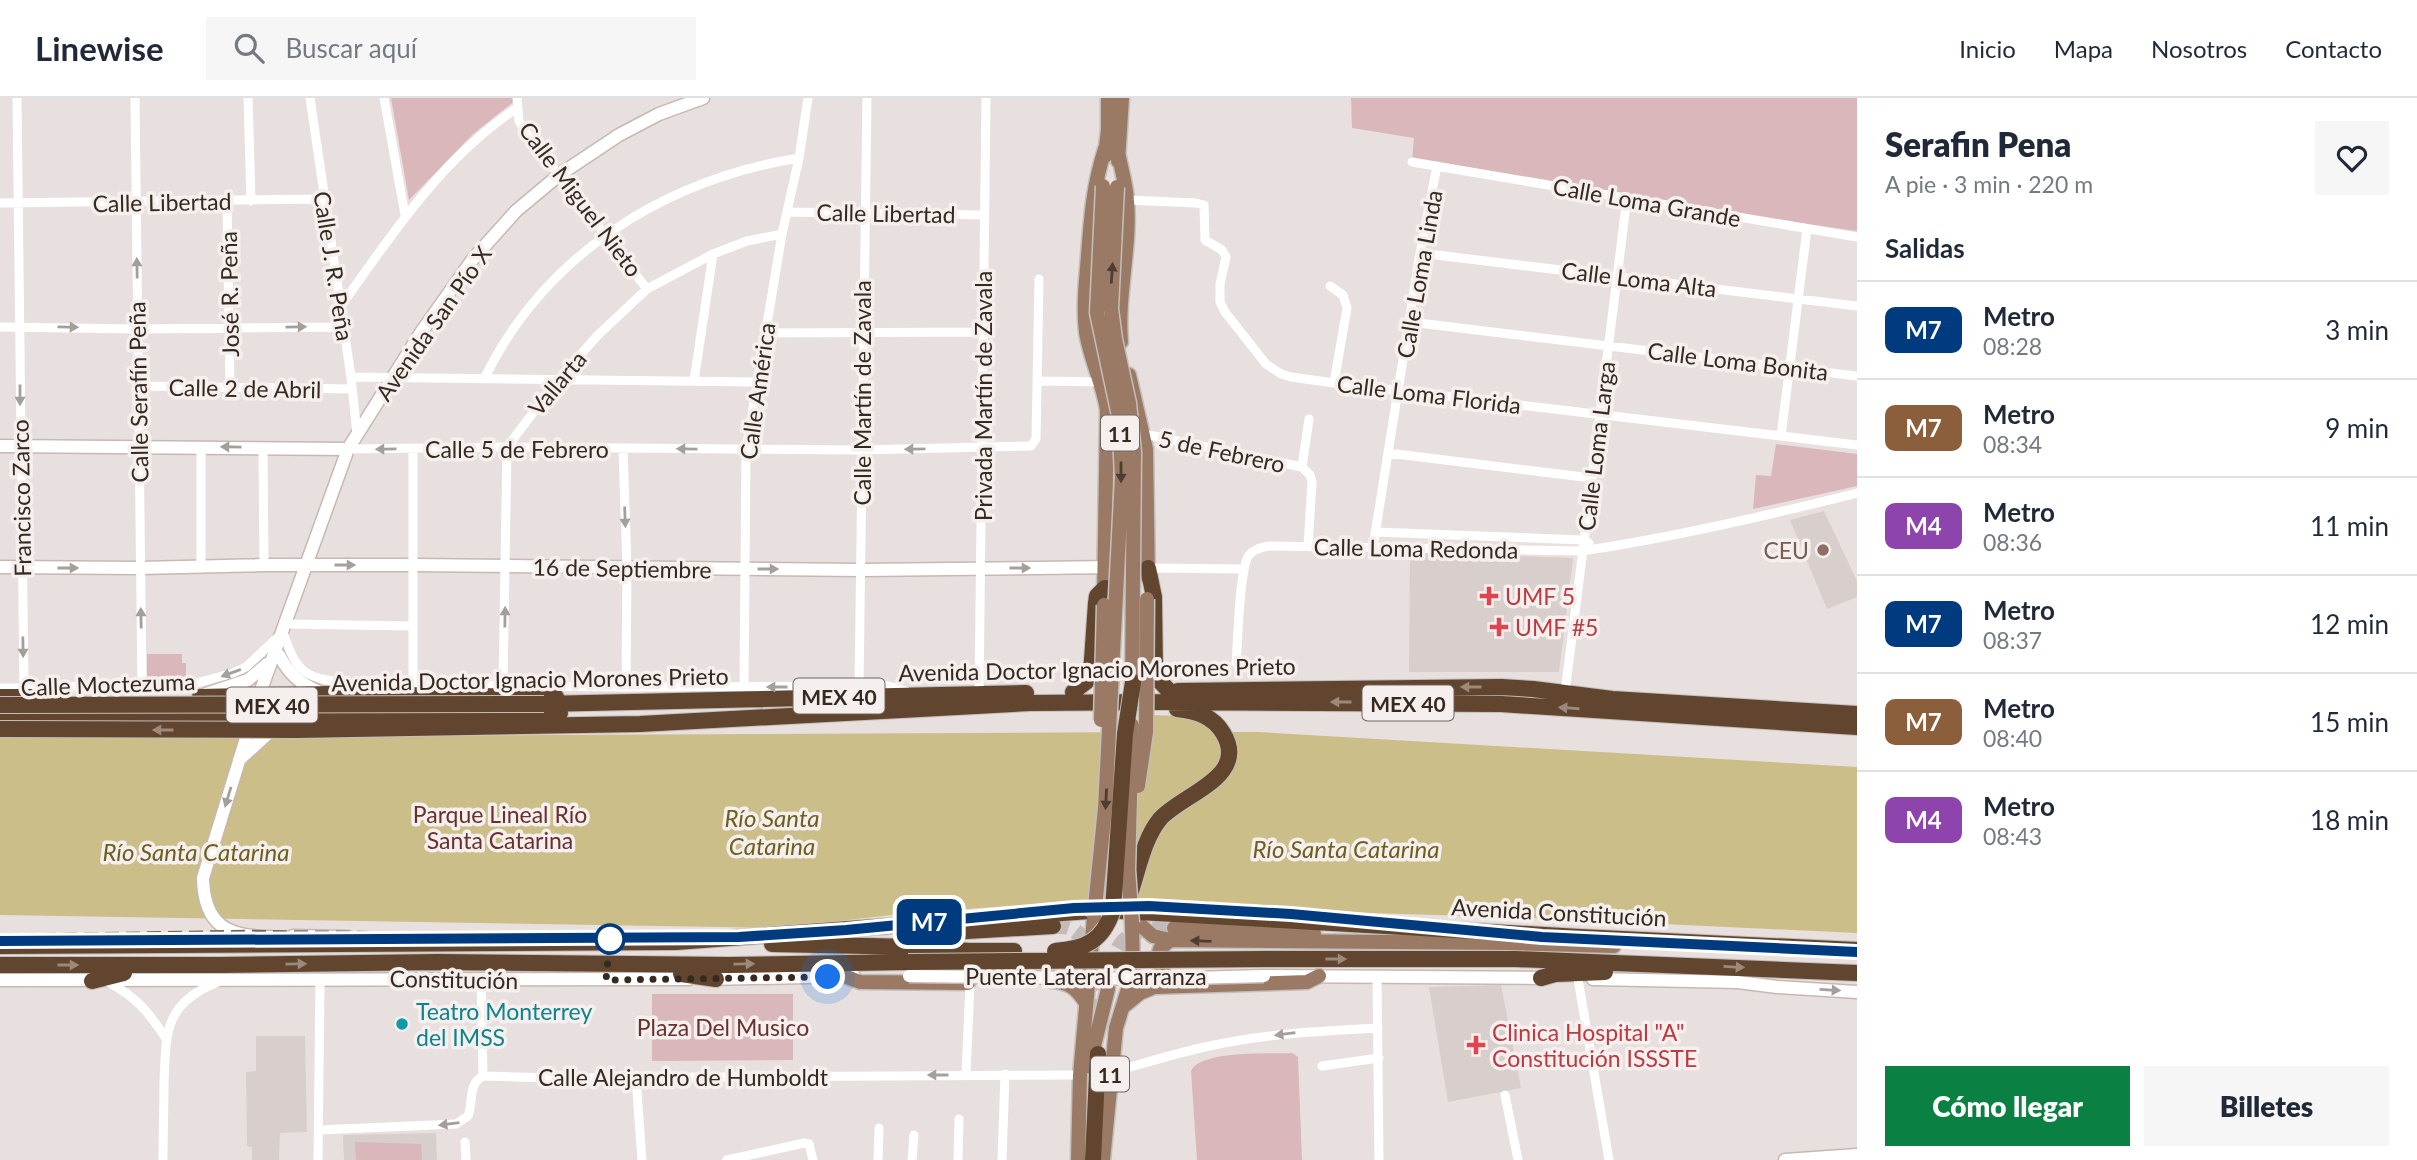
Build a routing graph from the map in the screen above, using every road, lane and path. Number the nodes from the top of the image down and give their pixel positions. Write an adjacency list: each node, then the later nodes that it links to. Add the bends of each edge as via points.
1 (17, 98): 27 (street, Francisco Zarco)
2 (135, 98): 25 (street, Calle Serafín Peña)
3 (248, 98): 24 (street)
4 (310, 98): 21 (street, Calle J. R. Peña)
5 (384, 98): 30 (street)
6 (703, 98): 18 (street, Avenida San Pío X, via 619,135)
7 (808, 98): 15 (street, Calle América)
8 (867, 98): 29 (street, Calle Martín de Zavala)
9 (986, 98): 31 (street, Privada Martín de Zavala)
10 (1101, 98): 14 (street)
11 (1108, 98): 14 (main road, 11)
12 (1122, 98): 14 (main road, 11)
13 (517, 103): 18 (street, Calle Miguel Nieto, via 519,121); 30 (street, via 465,149)
14 (1112, 150): 19 (main road, 11); 22 (main road); 45 (main road, via 1094,187)
15 (799, 158): 28 (street, Calle América); 33 (street, via 730,173 683,190)
16 (1412, 162): 17 (street, Calle Loma Grande)
17 (1437, 166): 20 (street, Calle Loma Grande); 36 (street, Calle Loma Linda)
18 (559, 175): 33 (street, Calle Miguel Nieto); 60 (street, Avenida San Pío X, via 516,211 473,259)
19 (1110, 186): 120 (main road, 11, one-way to 19, bridge, via 1134,452 1111,309); 148 (main road, 11, one-way to 148, bridge, via 1098,321 1121,444 1121,505)
20 (1627, 198): 32 (street, Calle Loma Grande); 38 (street, Calle Loma Larga)
21 (324, 199): 24 (street, Calle Libertad); 43 (street, Calle J. R. Peña)
22 (1128, 200): 46 (main road); 67 (street, Calle Loma Florida, via 1204,205 1205,240 1226,257 1219,293 1225,312 1273,370)
23 (227, 201): 24 (street, Calle Libertad); 25 (street, Calle Libertad); 52 (street, José R. Peña)
24 (251, 201)
25 (136, 202): 27 (street, Calle Libertad); 51 (street, Calle Serafín Peña, one-way to 25)
26 (0, 203): 27 (street, Calle Libertad)
27 (18, 203): 49 (street, Francisco Zarco)
28 (787, 212): 29 (street, Calle Libertad); 34 (street, Calle América)
29 (864, 213): 31 (street, Calle Libertad); 53 (street, Calle Martín de Zavala)
30 (405, 215): 43 (street)
31 (984, 215): 54 (street, Privada Martín de Zavala)
32 (1807, 229): 35 (street, Calle Loma Grande); 42 (street)
33 (606, 234): 41 (street, Calle Miguel Nieto); 61 (street, via 576,257 535,301 496,354)
34 (782, 234): 37 (street, Vallarta); 55 (street, Calle América)
35 (1857, 237)
36 (1420, 253): 38 (street, Calle Loma Alta); 47 (street, Calle Loma Linda)
37 (713, 254): 41 (street, Vallarta); 63 (street)
38 (1617, 277): 42 (street, Calle Loma Alta); 56 (street, Calle Loma Larga)
39 (1039, 279): 64 (street)
40 (1330, 286): 67 (street, via 1343,295 1347,308)
41 (647, 289): 62 (street, Vallarta)
42 (1798, 299): 44 (street, Calle Loma Alta); 57 (street)
43 (341, 306): 50 (street, Calle J. R. Peña)
44 (1857, 306)
45 (1085, 319): 46 (main road, via 1103,310); 66 (main road)
46 (1120, 322): 75 (main road, via 1123,355)
47 (1410, 322): 56 (street, Calle Loma Bonita); 71 (street, Calle Loma Linda)
48 (0, 327): 49 (street)
49 (19, 327): 51 (street, one-way to 51); 79 (street, Francisco Zarco, one-way to 79)
50 (344, 327): 52 (street, one-way to 50); 59 (street, Calle J. R. Peña)
51 (138, 328): 52 (street); 68 (street, Calle Serafín Peña)
52 (229, 328): 69 (street, José R. Peña)
53 (862, 332): 54 (street); 55 (street); 89 (street, Calle Martín de Zavala)
54 (984, 332): 83 (street, Privada Martín de Zavala)
55 (765, 333): 65 (street, Calle América)
56 (1609, 346): 57 (street, Calle Loma Bonita); 72 (street, Calle Loma Larga)
57 (1789, 368): 58 (street, Calle Loma Bonita); 76 (street)
58 (1857, 376)
59 (351, 377): 60 (street, Calle 2 de Abril); 70 (street, Calle J. R. Peña)
60 (394, 377): 61 (street, Calle 2 de Abril); 74 (street, Avenida San Pío X)
61 (484, 379): 62 (street, Calle 2 de Abril)
62 (558, 380): 63 (street, Calle 2 de Abril); 82 (street, Vallarta)
63 (694, 381): 65 (street, Calle 2 de Abril)
64 (1037, 381): 66 (street); 83 (street, Calle 5 de Febrero, via 1034,445)
65 (757, 382): 88 (street, Calle América)
66 (1101, 382): 95 (main road, via 1108,420)
67 (1334, 383): 71 (street, Calle Loma Florida)
68 (138, 386): 69 (street, Calle 2 de Abril); 80 (street, Calle Serafín Peña)
69 (230, 388): 70 (street, Calle 2 de Abril)
70 (352, 389): 74 (street, Calle J. R. Peña)
71 (1399, 390): 72 (street, Calle Loma Florida); 90 (street, Calle Loma Linda)
72 (1600, 414): 76 (street, Calle Loma Florida); 92 (street, Calle Loma Larga)
73 (1309, 419): 91 (street)
74 (357, 434): 85 (street, Avenida San Pío X)
75 (1144, 434): 91 (street, 5 de Febrero); 96 (main road)
76 (1781, 436): 77 (street, Calle Loma Florida)
77 (1857, 445)
78 (0, 446): 79 (street, Calle 5 de Febrero)
79 (20, 446): 80 (street, Calle 5 de Febrero); 107 (street, Francisco Zarco)
80 (139, 446): 81 (street, Calle 5 de Febrero); 108 (street, Calle Serafín Peña)
81 (201, 447): 84 (street, Calle 5 de Febrero, one-way to 81); 105 (street)
82 (507, 447): 86 (street, Calle 5 de Febrero); 87 (street, Calle 5 de Febrero); 103 (street)
83 (983, 447): 89 (street, Calle 5 de Febrero, one-way to 89); 110 (street, Privada Martín de Zavala)
84 (263, 448): 85 (street, Calle 5 de Febrero); 100 (street)
85 (348, 449): 86 (street, Calle 5 de Febrero, one-way to 85); 101 (street, Avenida San Pío X)
86 (413, 449): 102 (street)
87 (623, 449): 88 (street, Calle 5 de Febrero, one-way to 87); 109 (street, one-way to 109)
88 (746, 450): 89 (street, Calle 5 de Febrero); 112 (street, Calle América)
89 (861, 450): 114 (street, Calle Martín de Zavala)
90 (1388, 453): 92 (street); 94 (street, Calle Loma Linda)
91 (1302, 467): 98 (street, 5 de Febrero, via 1312,482)
92 (1592, 478): 97 (street, Calle Loma Larga)
93 (1857, 493): 97 (street, Calle Loma Redonda, via 1632,544)
94 (1376, 532): 97 (street, Calle Loma Redonda); 99 (street, Calle Loma Linda)
95 (1105, 533): 96 (main road, via 1112,546 1124,551 1136,550); 106 (main road)
96 (1148, 541): 111 (main road)
97 (1583, 545): 99 (street, Calle Loma Redonda); 131 (street, Calle Loma Larga)
98 (1308, 546): 99 (street, Calle Loma Redonda); 113 (street, Calle Loma Redonda, via 1261,547 1251,553)
99 (1373, 547)
100 (264, 565): 101 (street, 16 de Septiembre); 105 (street, 16 de Septiembre)
101 (307, 565): 102 (street, 16 de Septiembre, one-way to 102); 118 (street, Avenida San Pío X)
102 (414, 565): 103 (street, 16 de Septiembre); 117 (street)
103 (506, 566): 109 (street, 16 de Septiembre); 122 (street, one-way to 103)
104 (0, 567): 107 (street, 16 de Septiembre)
105 (201, 567): 108 (street, 16 de Septiembre)
106 (1105, 567): 110 (street, 16 de Septiembre, one-way to 106); 111 (street, 16 de Septiembre); 115 (main road)
107 (22, 568): 108 (street, 16 de Septiembre, one-way to 108); 127 (street, Francisco Zarco, one-way to 127)
108 (140, 568): 123 (street, Calle Serafín Peña, one-way to 108)
109 (627, 568): 112 (street, 16 de Septiembre); 133 (street)
110 (982, 568): 114 (street, 16 de Septiembre); 130 (street, Privada Martín de Zavala)
111 (1148, 568): 113 (street, 16 de Septiembre); 116 (main road); 128 (highway, via 1154,597 1155,670)
112 (744, 569): 114 (street, 16 de Septiembre, one-way to 114); 124 (street, Calle América)
113 (1243, 569): 119 (street)
114 (862, 570): 125 (street, Calle Martín de Zavala)
115 (1104, 596): 116 (main road, via 1125,588); 129 (highway, via 1097,596 1090,674); 148 (main road, bridge, via 1101,720)
116 (1147, 597): 150 (main road, bridge, via 1145,746)
117 (413, 626): 118 (street); 121 (street)
118 (279, 643): 121 (street, via 311,676 355,684); 123 (street, Calle Moctezuma, one-way to 123, via 233,673 193,684); 132 (street, via 286,669 298,681); 135 (street, Avenida San Pío X); 137 (street, via 248,680)
119 (1237, 663)
120 (1133, 682): 150 (main road, 11, bridge); 160 (highway, bridge, via 1125,734 1114,910 1104,932 1075,950)
121 (413, 685): 122 (street)
122 (503, 685): 133 (street)
123 (142, 686): 127 (street, Calle Moctezuma)
124 (744, 687): 125 (street, one-way to 124); 133 (street)
125 (859, 687): 134 (street, via 888,686)
126 (0, 688): 127 (street, Calle Moctezuma)
127 (24, 688)
128 (1169, 691): 129 (highway, Avenida Doctor Ignacio Morones Prieto / MEX 40); 131 (highway, Avenida Doctor Ignacio Morones Prieto / MEX 40, one-way to 128, via 1501,687)
129 (1073, 692): 130 (highway, Avenida Doctor Ignacio Morones Prieto / MEX 40)
130 (979, 693): 134 (highway, Avenida Doctor Ignacio Morones Prieto / MEX 40)
131 (1565, 693): 144 (highway, Avenida Doctor Ignacio Morones Prieto / MEX 40)
132 (327, 694): 133 (highway, MEX 40); 135 (highway, MEX 40)
133 (622, 694): 134 (highway, Avenida Doctor Ignacio Morones Prieto / MEX 40); 138 (highway, Avenida Doctor Ignacio Morones Prieto / MEX 40, bridge, via 544,704)
134 (918, 694)
135 (259, 696): 137 (highway, MEX 40); 140 (highway); 141 (street, Avenida San Pío X); 142 (street)
136 (0, 697): 137 (highway, MEX 40)
137 (192, 698)
138 (0, 705)
139 (958, 706): 143 (highway, Avenida Doctor Ignacio Morones Prieto / MEX 40); 146 (highway, Avenida Doctor Ignacio Morones Prieto / MEX 40, one-way to 139, via 1488,704); 151 (highway, via 1168,709 1194,711 1211,719 1225,735 1225,767 1209,785 1159,820)
140 (211, 715): 141 (highway, MEX 40); 145 (highway, MEX 40)
141 (253, 715): 142 (highway, MEX 40); 149 (street, Avenida San Pío X)
142 (308, 715): 143 (highway, MEX 40, via 686,710); 149 (street, via 278,725)
143 (779, 715): 147 (highway, Avenida Doctor Ignacio Morones Prieto / MEX 40, one-way to 147, bridge, via 498,728)
144 (1857, 715)
145 (0, 716)
146 (1857, 727)
147 (0, 729)
148 (1108, 757): 183 (main road, 11, one-way to 183, bridge)
149 (239, 760): 157 (street, Avenida San Pío X, one-way to 157, via 203,878 209,911 238,935 334,936)
150 (1129, 825): 151 (main road, 11, bridge)
151 (1131, 899): 152 (main road, 11, bridge)
152 (1135, 923): 155 (main road, via 1153,936); 184 (main road, 11, via 1133,973)
153 (1053, 926): 154 (highway, via 907,935 891,935)
154 (876, 928): 156 (highway, Avenida Constitución); 159 (highway, Avenida Constitución, via 1103,910)
155 (1172, 934): 161 (main road, Avenida Constitución, one-way to 155, via 1420,942 1329,934); 180 (main road, via 1158,954 1158,966)
156 (676, 942): 157 (highway, Avenida Constitución); 160 (highway)
157 (380, 943): 158 (highway, Avenida Constitución)
158 (0, 946)
159 (1857, 950)
160 (969, 951): 162 (highway, via 868,954)
161 (1857, 957)
162 (825, 961): 163 (highway, Avenida Constitución, one-way to 162, via 729,965); 166 (highway, Avenida Constitución)
163 (438, 962): 167 (highway, Avenida Constitución, one-way to 163); 175 (highway, via 493,970)
164 (0, 965): 167 (highway, Avenida Constitución, one-way to 167)
165 (1693, 965): 166 (highway, Avenida Constitución, one-way to 165, bridge, via 1267,959 1516,959); 168 (highway, Avenida Constitución, one-way to 168); 172 (highway, via 1673,971 1580,972)
166 (908, 969): 169 (street, Constitución); 170 (street, Puente Lateral Carranza, bridge, via 1153,979)
167 (223, 972): 173 (street, Constitución); 178 (highway, via 119,974); 186 (street, via 187,999)
168 (1857, 973)
169 (845, 976): 175 (street, Constitución); 179 (main road, via 870,982)
170 (1319, 976): 171 (street); 180 (main road, via 1307,982)
171 (1377, 976): 172 (street); 185 (street)
172 (1541, 978): 176 (street)
173 (320, 979): 174 (street, Constitución); 199 (street)
174 (481, 979): 175 (street, Constitución); 194 (street)
175 (716, 979)
176 (1578, 979): 182 (street, one-way to 182, via 1738,982); 220 (street)
177 (0, 980): 178 (street)
178 (99, 981): 186 (street, via 141,1003)
179 (970, 982): 183 (main road, via 1063,982 1075,988); 191 (street)
180 (1179, 984): 184 (main road, via 1147,988)
181 (1108, 989): 202 (main road, via 1095,1042 1086,1132)
182 (1857, 992)
183 (1086, 1003): 193 (main road, 11)
184 (1120, 1009): 190 (main road, 11)
185 (1378, 1028): 188 (street); 190 (street, one-way to 190, via 1253,1038)
186 (165, 1037): 205 (street)
187 (1098, 1054): 216 (highway)
188 (1379, 1058): 189 (street); 218 (street)
189 (1322, 1066)
190 (1110, 1073): 217 (main road, 11)
191 (966, 1074): 192 (street, Calle Alejandro de Humboldt); 195 (street, Calle Alejandro de Humboldt, one-way to 195)
192 (1006, 1074): 193 (street, Calle Alejandro de Humboldt); 214 (street)
193 (1080, 1075): 202 (main road, 11)
194 (483, 1076): 195 (street, Calle Alejandro de Humboldt); 199 (street, one-way to 199, via 474,1083 468,1116 456,1124)
195 (636, 1078): 208 (street)
196 (1506, 1095): 219 (street)
197 (959, 1119): 213 (street)
198 (879, 1128): 211 (street)
199 (319, 1130): 206 (street)
200 (914, 1135): 212 (street)
201 (465, 1142): 207 (street)
202 (1079, 1144): 215 (main road, 11)
203 (1857, 1156): 204 (street)
204 (1838, 1158): 221 (street)
205 (163, 1160)
206 (318, 1160)
207 (466, 1160)
208 (642, 1160)
209 (727, 1160): 210 (street, via 804,1143 809,1144)
210 (813, 1160)
211 (878, 1160)
212 (912, 1160)
213 (958, 1160)
214 (1002, 1160)
215 (1077, 1160)
216 (1093, 1160)
217 (1103, 1160)
218 (1378, 1160)
219 (1518, 1160)
220 (1609, 1160)
221 (1785, 1160)

